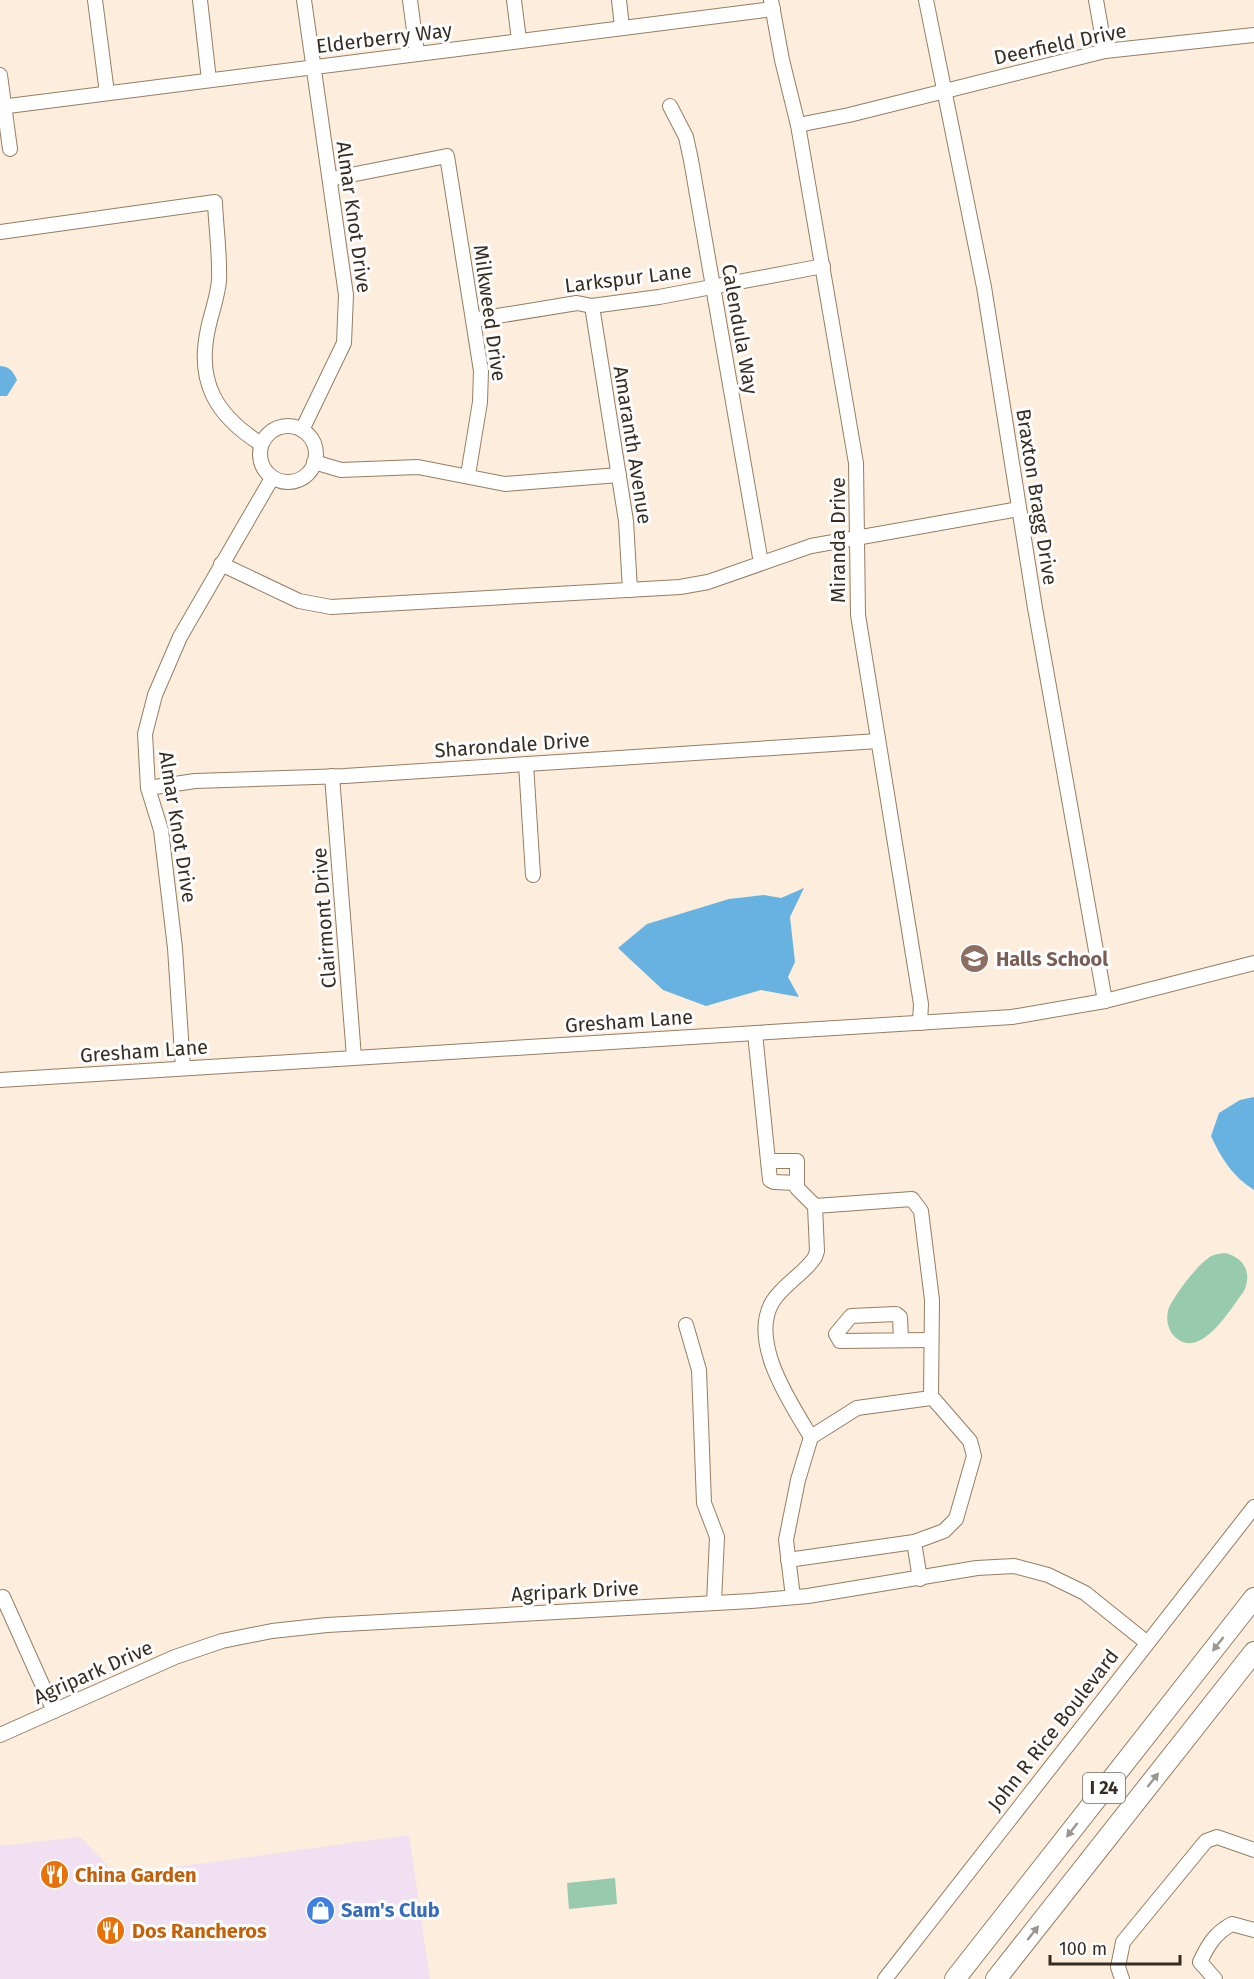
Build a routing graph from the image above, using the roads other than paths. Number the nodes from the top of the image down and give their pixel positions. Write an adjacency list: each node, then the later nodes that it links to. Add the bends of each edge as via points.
1 (95, 0): 19 (street)
2 (200, 0): 17 (street)
3 (304, 0): 15 (street, Almar Knot Drive)
4 (410, 0): 14 (street)
5 (514, 0): 12 (street)
6 (619, 0): 10 (street)
7 (926, 0): 18 (street, Braxton Bragg Drive)
8 (1096, 0): 13 (street)
9 (772, 4): 10 (street, Elderberry Way); 22 (street, Miranda Drive)
10 (622, 27): 12 (street, Elderberry Way)
11 (1254, 35): 13 (street, Deerfield Drive)
12 (519, 40): 14 (street, Elderberry Way)
13 (1105, 51): 18 (street, Deerfield Drive)
14 (417, 53): 15 (street, Elderberry Way)
15 (312, 67): 17 (street, Elderberry Way); 24 (street, Almar Knot Drive)
16 (0, 75): 21 (street)
17 (209, 80): 19 (street, Elderberry Way)
18 (945, 89): 22 (street, Deerfield Drive); 36 (street, Braxton Bragg Drive, via 984,287)
19 (107, 93): 21 (street, Elderberry Way)
20 (670, 106): 27 (street, Calendula Way, via 688,145)
21 (2, 107): 23 (street)
22 (798, 125): 26 (street, Miranda Drive)
23 (10, 149)
24 (330, 179): 29 (street, Milkweed Drive, via 447,156); 30 (street, Almar Knot Drive, via 346,295 346,333)
25 (0, 232): 31 (street, via 215,202 219,282 207,333 204,369 212,397 247,435)
26 (823, 266): 27 (street, Larkspur Lane); 37 (street, Miranda Drive, via 856,464)
27 (713, 287): 28 (street, Larkspur Lane); 38 (street, Calendula Way)
28 (592, 306): 29 (street, Larkspur Lane, via 577,303); 34 (street, Amaranth Avenue)
29 (473, 320): 33 (street, Milkweed Drive, via 482,385)
30 (302, 430): 31 (street, via 292,426 276,429); 32 (street, via 314,445)
31 (261, 444): 35 (street, via 260,461)
32 (315, 462): 33 (street, via 341,470 405,467); 35 (street, via 298,480)
33 (468, 475): 34 (street, via 517,485)
34 (619, 476): 40 (street, Amaranth Avenue)
35 (273, 478): 39 (street, Almar Knot Drive)
36 (1019, 509): 37 (street); 47 (street, Braxton Bragg Drive)
37 (857, 537): 38 (street, via 811,546); 41 (street, Miranda Drive, via 858,615)
38 (761, 563): 40 (street, via 708,582)
39 (221, 564): 40 (street, via 299,601 331,607); 44 (street, Almar Knot Drive, via 180,637 155,695 145,734)
40 (630, 590)
41 (879, 741): 42 (street, Sharondale Drive); 48 (street, Miranda Drive, via 921,1004)
42 (526, 764): 43 (street, Sharondale Drive); 45 (street)
43 (332, 776): 44 (street, Sharondale Drive, via 195,781); 50 (street, Clairmont Drive)
44 (148, 788): 51 (street, Almar Knot Drive, via 162,842 175,948)
45 (533, 875)
46 (1254, 963): 47 (street, Gresham Lane)
47 (1105, 1002): 48 (street, Gresham Lane, via 1012,1017)
48 (920, 1023): 49 (street, Gresham Lane)
49 (755, 1032): 50 (street, Gresham Lane); 53 (street)
50 (354, 1057): 51 (street, Gresham Lane)
51 (183, 1068): 52 (street, Gresham Lane)
52 (0, 1080)
53 (768, 1161): 54 (street, via 770,1179); 54 (street, via 797,1161)
54 (797, 1183): 55 (street, via 797,1188)
55 (815, 1206): 58 (street, via 912,1199 918,1204 930,1264); 60 (street, via 815,1257 774,1300 768,1310 766,1334 783,1391)
56 (686, 1325): 68 (street, via 699,1370 704,1503 717,1537)
57 (901, 1340): 58 (street)
58 (930, 1340): 59 (street)
59 (931, 1398): 60 (street, via 857,1408); 62 (street, via 970,1441 974,1456 956,1519 944,1531)
60 (811, 1437): 63 (street, via 787,1532)
61 (1254, 1507): 69 (street, John R Rice Boulevard)
62 (914, 1542): 63 (street); 64 (street)
63 (788, 1560): 66 (street)
64 (920, 1579): 66 (street, Agripark Drive); 69 (street, Agripark Drive, via 977,1568 1014,1566 1048,1575 1085,1593)
65 (3, 1597): 71 (street)
66 (793, 1597): 68 (street, Agripark Drive)
67 (1254, 1598): 76 (highway, I 24, one-way to 76)
68 (714, 1603): 71 (street, Agripark Drive, via 272,1631 222,1641 176,1657)
69 (1146, 1642): 75 (street, John R Rice Boulevard)
70 (1254, 1652): 77 (highway, I 24, one-way to 70)
71 (54, 1712): 72 (street, Agripark Drive)
72 (0, 1735)
73 (1254, 1850): 78 (street, via 1217,1837 1206,1840 1123,1942 1118,1967)
74 (1254, 1930): 79 (street, via 1232,1924 1208,1944 1200,1962)
75 (885, 1979)
76 (955, 1979)
77 (996, 1979)
78 (1122, 1979)
79 (1215, 1979)

